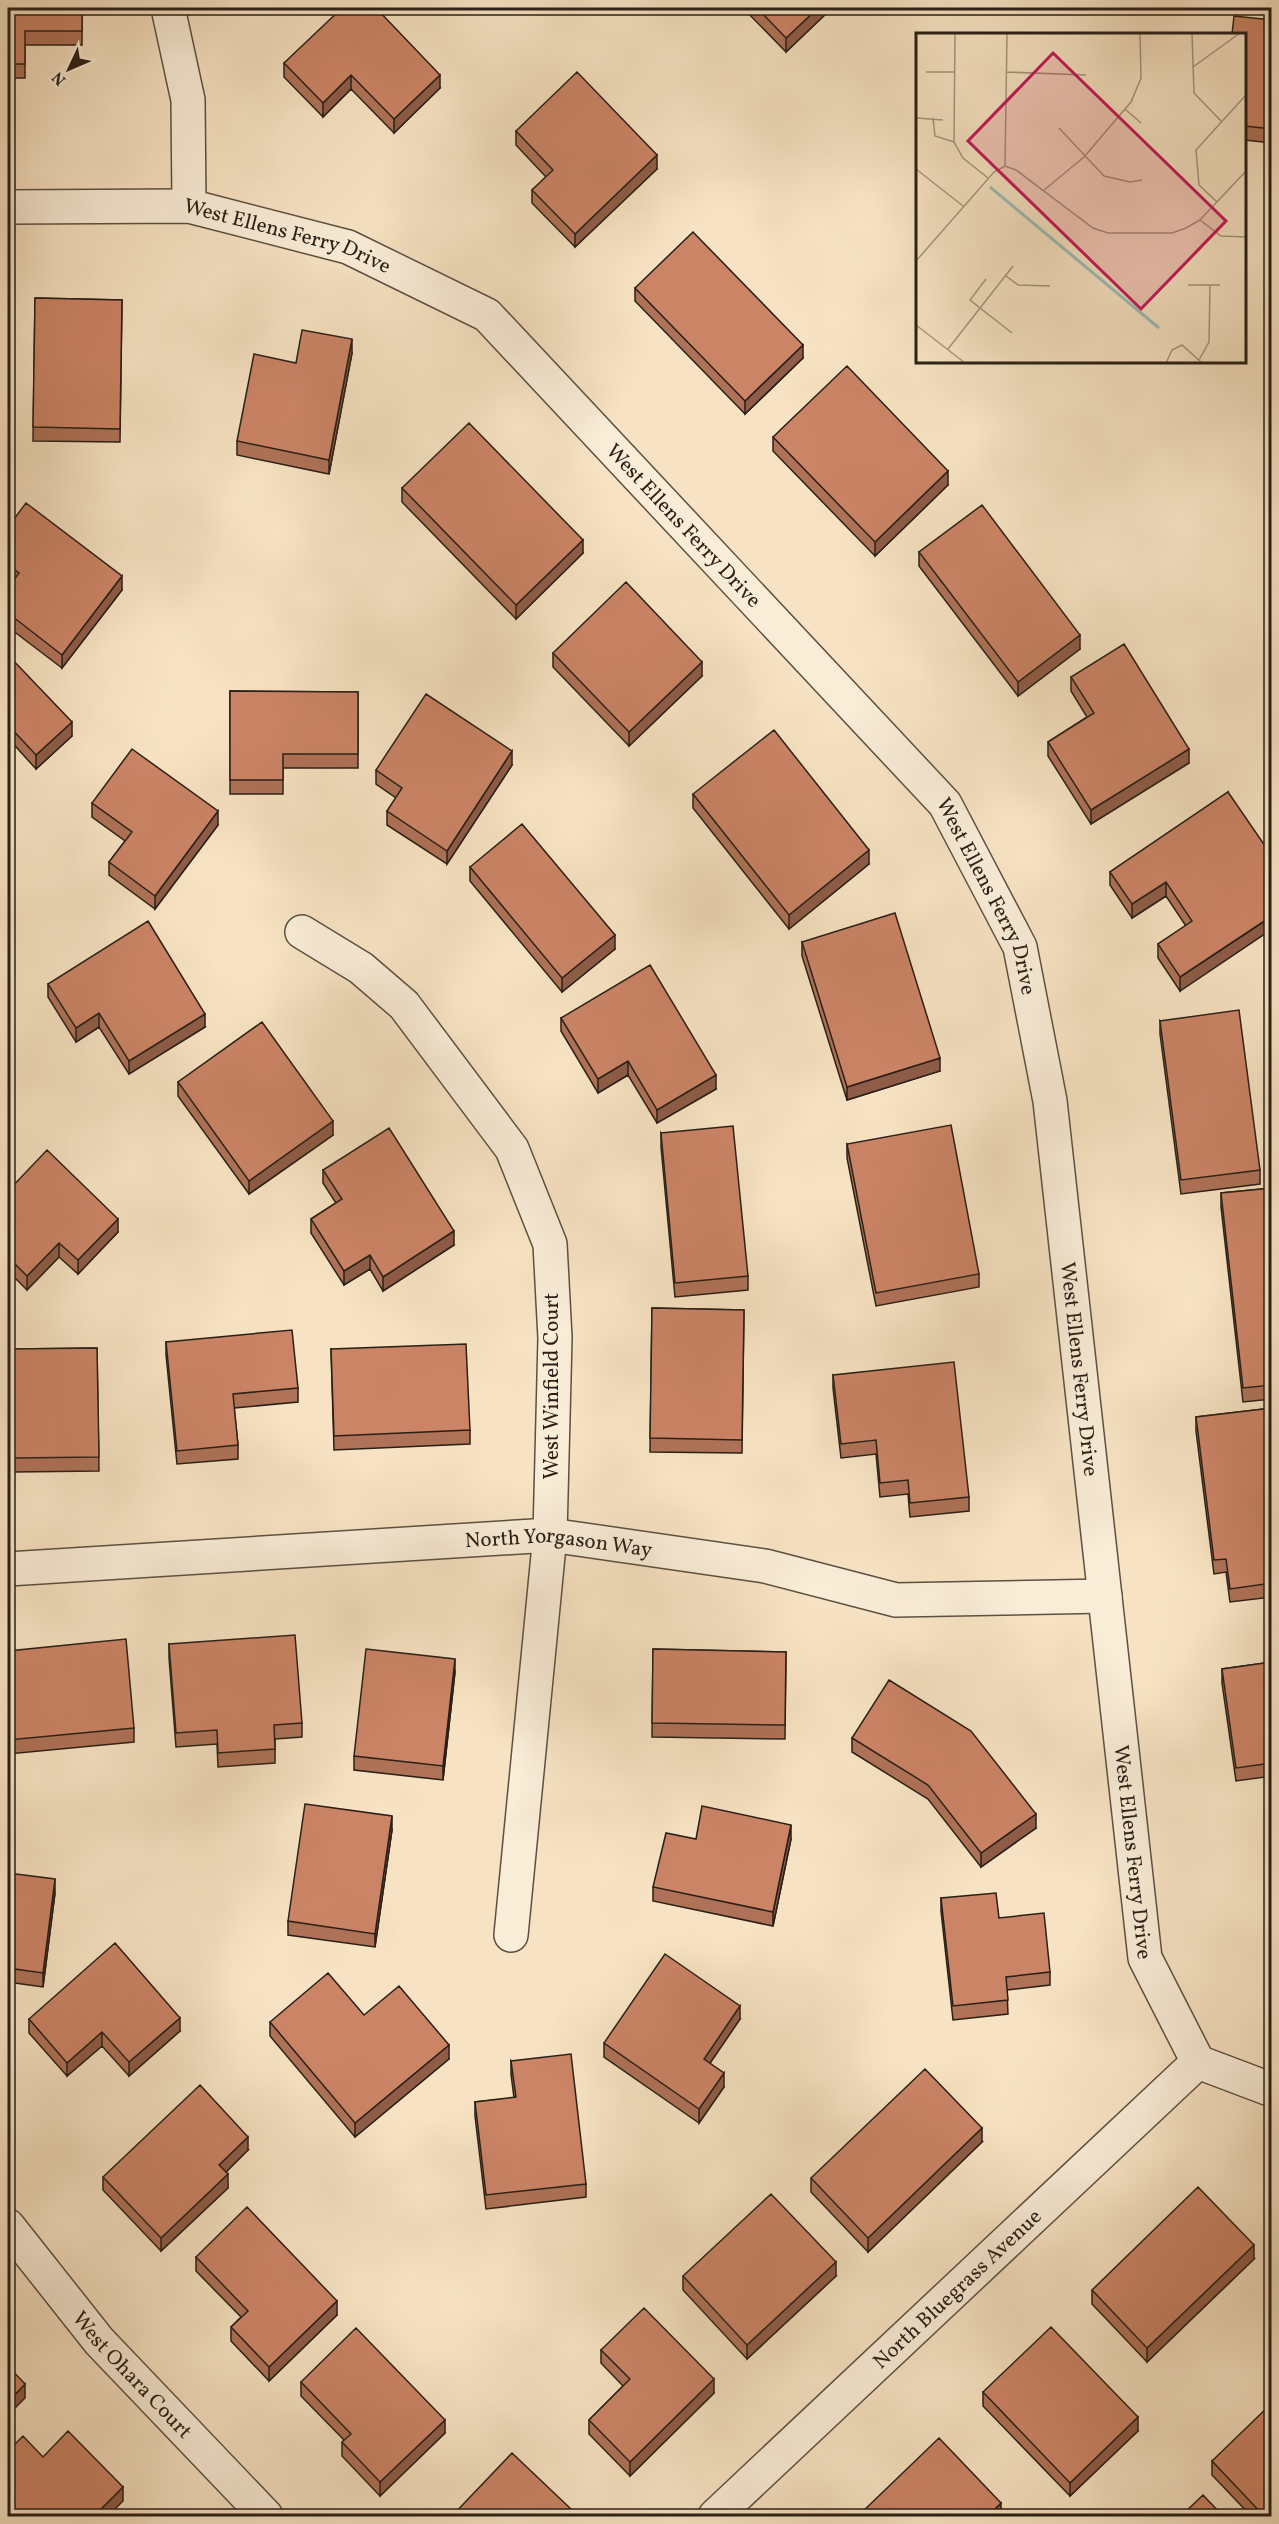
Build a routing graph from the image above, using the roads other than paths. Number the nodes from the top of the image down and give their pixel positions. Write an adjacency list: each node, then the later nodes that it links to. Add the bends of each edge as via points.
1 (168, 8): 2 (street, via 188,100)
2 (189, 206): 3 (street, West Ellens Ferry Drive); 7 (street, West Ellens Ferry Drive, via 348,247 487,315 945,804 1020,948 1050,1101)
3 (8, 207)
4 (302, 932): 5 (street, West Winfield Court, via 361,968 404,1005 512,1149 550,1244 555,1338)
5 (550, 1535): 6 (street, North Yorgason Way); 7 (street, North Yorgason Way, via 765,1566 896,1600); 8 (street, West Winfield Court)
6 (8, 1569)
7 (1105, 1596): 9 (street, West Ellens Ferry Drive, via 1145,1958)
8 (511, 1935)
9 (1198, 2062): 10 (street); 13 (street, North Bluegrass Avenue)
10 (1272, 2090)
11 (8, 2226): 12 (street, West Ohara Court, via 99,2341)
12 (266, 2517)
13 (715, 2517)

